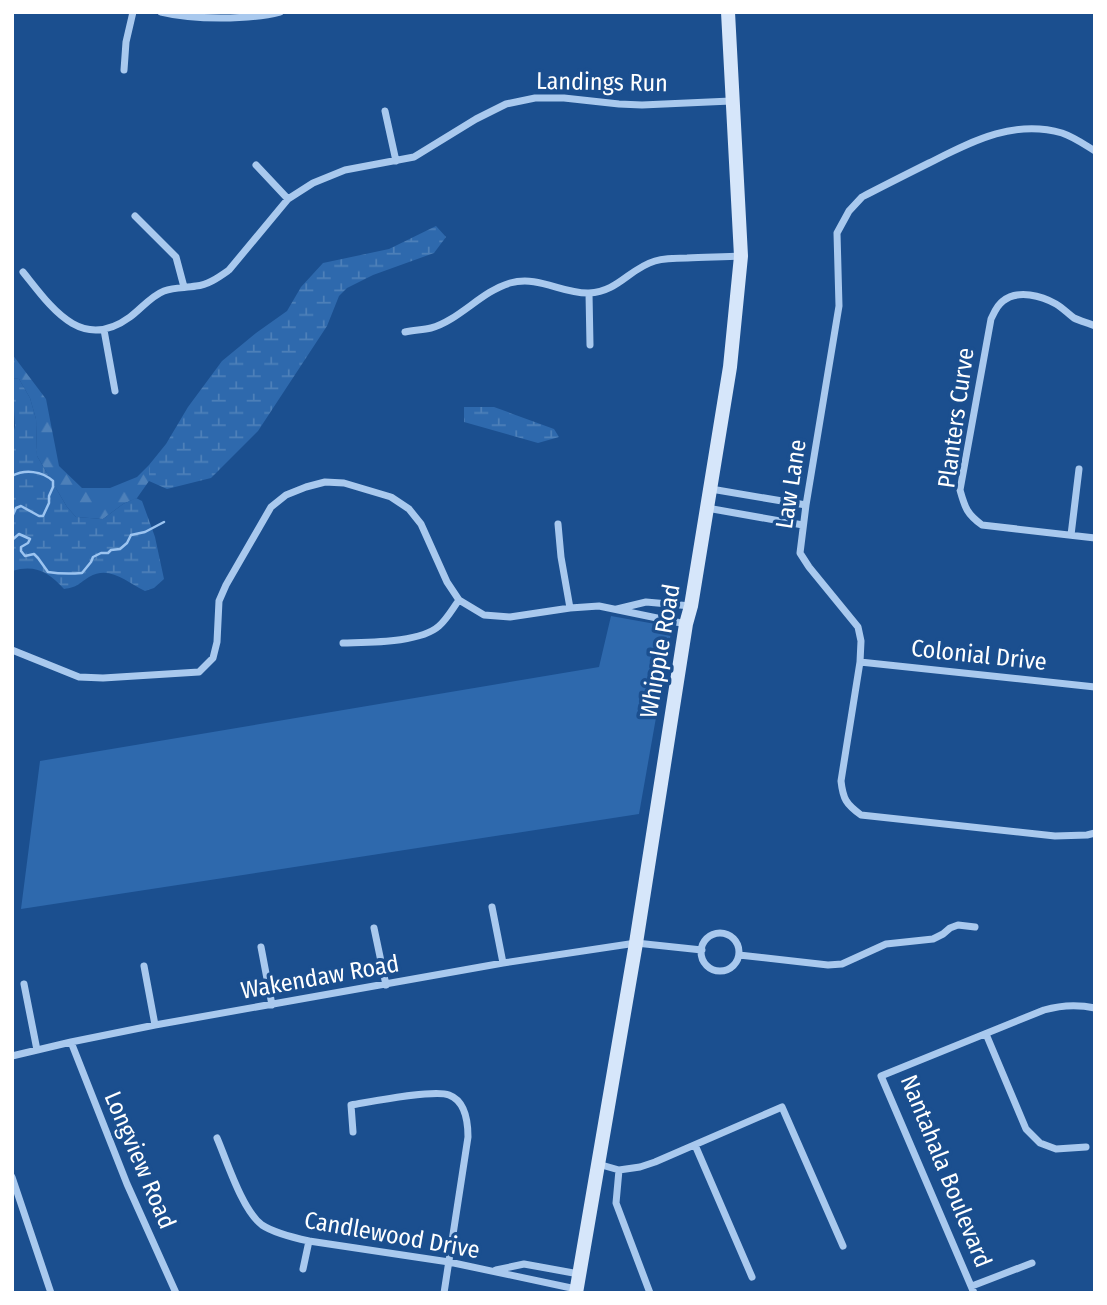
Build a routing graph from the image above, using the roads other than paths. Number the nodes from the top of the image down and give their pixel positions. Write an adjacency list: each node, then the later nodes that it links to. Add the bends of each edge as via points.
1 (133, 12): 6 (street)
2 (161, 12): 5 (street)
3 (280, 12): 5 (street, via 253,17)
4 (728, 12): 7 (main road, Whipple Road)
5 (200, 15)
6 (124, 70)
7 (732, 101): 10 (street, Landings Run, via 642,105 535,98 506,104 414,157); 14 (main road, Whipple Road)
8 (385, 111): 10 (street)
9 (1095, 151): 25 (street, Law Lane, via 1063,133 1036,129 999,133 862,197 849,211 837,233 839,306)
10 (396, 161): 12 (street, Landings Run, via 329,175)
11 (256, 165): 12 (street)
12 (288, 199): 16 (street, Landings Run, via 229,270 205,284)
13 (135, 216): 16 (street, via 176,257)
14 (741, 256): 17 (street, via 656,260 609,289); 24 (main road, Whipple Road)
15 (23, 272): 19 (street, via 63,318 88,329)
16 (184, 287): 19 (street, Landings Run, via 163,292)
17 (589, 293): 20 (street, via 546,283 512,283 442,324); 21 (street)
18 (1095, 326): 29 (street, Planters Curve, via 1032,295 1004,300 996,309 960,490 964,507 982,525)
19 (104, 330): 22 (street)
20 (405, 331)
21 (590, 345)
22 (115, 391)
23 (1079, 469): 29 (street)
24 (711, 489): 25 (street); 26 (main road, Whipple Road)
25 (806, 505): 28 (street, Law Lane)
26 (707, 508): 28 (street); 32 (main road, Whipple Road)
27 (558, 524): 33 (street)
28 (803, 525): 38 (street, Law Lane, via 800,553 858,626)
29 (1071, 535): 30 (street, Planters Curve)
30 (1095, 538)
31 (459, 600): 33 (street, via 484,615 510,617); 36 (street, via 439,626 417,637); 37 (street, via 409,509 391,497 325,482 286,495 271,507 219,601 213,658 199,672 79,677)
32 (691, 606): 34 (street, via 646,601); 35 (main road, Whipple Road)
33 (570, 608): 34 (street)
34 (617, 609): 35 (street)
35 (686, 624): 44 (main road, Whipple Road)
36 (344, 643)
37 (12, 650)
38 (860, 662): 39 (street, Colonial Drive); 40 (street, Law Lane, via 841,781 850,807 861,815 1055,836)
39 (1095, 687)
40 (1095, 833)
41 (492, 907): 48 (street)
42 (975, 927): 47 (street, via 958,925 933,939 886,944 842,964)
43 (374, 928): 51 (street)
44 (636, 943): 46 (street, Wakendaw Road); 48 (street, Wakendaw Road); 63 (main road, Whipple Road)
45 (261, 947): 52 (street)
46 (702, 950): 47 (street, via 704,963 715,971 733,966); 47 (street, via 707,939 723,934 734,939)
47 (739, 955)
48 (503, 963): 51 (street, Wakendaw Road)
49 (144, 966): 54 (street)
50 (24, 984): 57 (street)
51 (386, 985): 52 (street, Wakendaw Road)
52 (272, 1005): 54 (street, Wakendaw Road)
53 (1095, 1008): 55 (street, Nantahala Boulevard, via 1058,1006)
54 (155, 1025): 56 (street, Wakendaw Road)
55 (986, 1034): 62 (street, via 1026,1129 1040,1143 1056,1149); 74 (street, Nantahala Boulevard, via 881,1076)
56 (71, 1042): 57 (street, Wakendaw Road); 77 (street, Longview Road)
57 (37, 1050): 58 (street, Wakendaw Road)
58 (12, 1056)
59 (353, 1132): 68 (street, via 351,1105 432,1093 449,1095 461,1106 468,1120 468,1137)
60 (217, 1138): 66 (street, Candlewood Drive, via 247,1207 262,1225)
61 (695, 1145): 64 (street, via 640,1167); 67 (street, via 782,1107); 73 (street)
62 (1086, 1147)
63 (598, 1164): 64 (street); 72 (main road, Whipple Road)
64 (619, 1170): 79 (street, via 616,1203)
65 (12, 1177): 76 (street)
66 (309, 1241): 68 (street, Candlewood Drive); 70 (street)
67 (843, 1246)
68 (449, 1262): 71 (street, Candlewood Drive); 78 (street)
69 (1032, 1263): 74 (street)
70 (303, 1269)
71 (492, 1271): 72 (street, Candlewood Drive, via 524,1264); 75 (street, Candlewood Drive)
72 (579, 1274): 75 (main road, Whipple Road)
73 (752, 1277)
74 (973, 1289)
75 (576, 1291)
76 (51, 1293)
77 (176, 1293)
78 (444, 1293)
79 (650, 1293)

